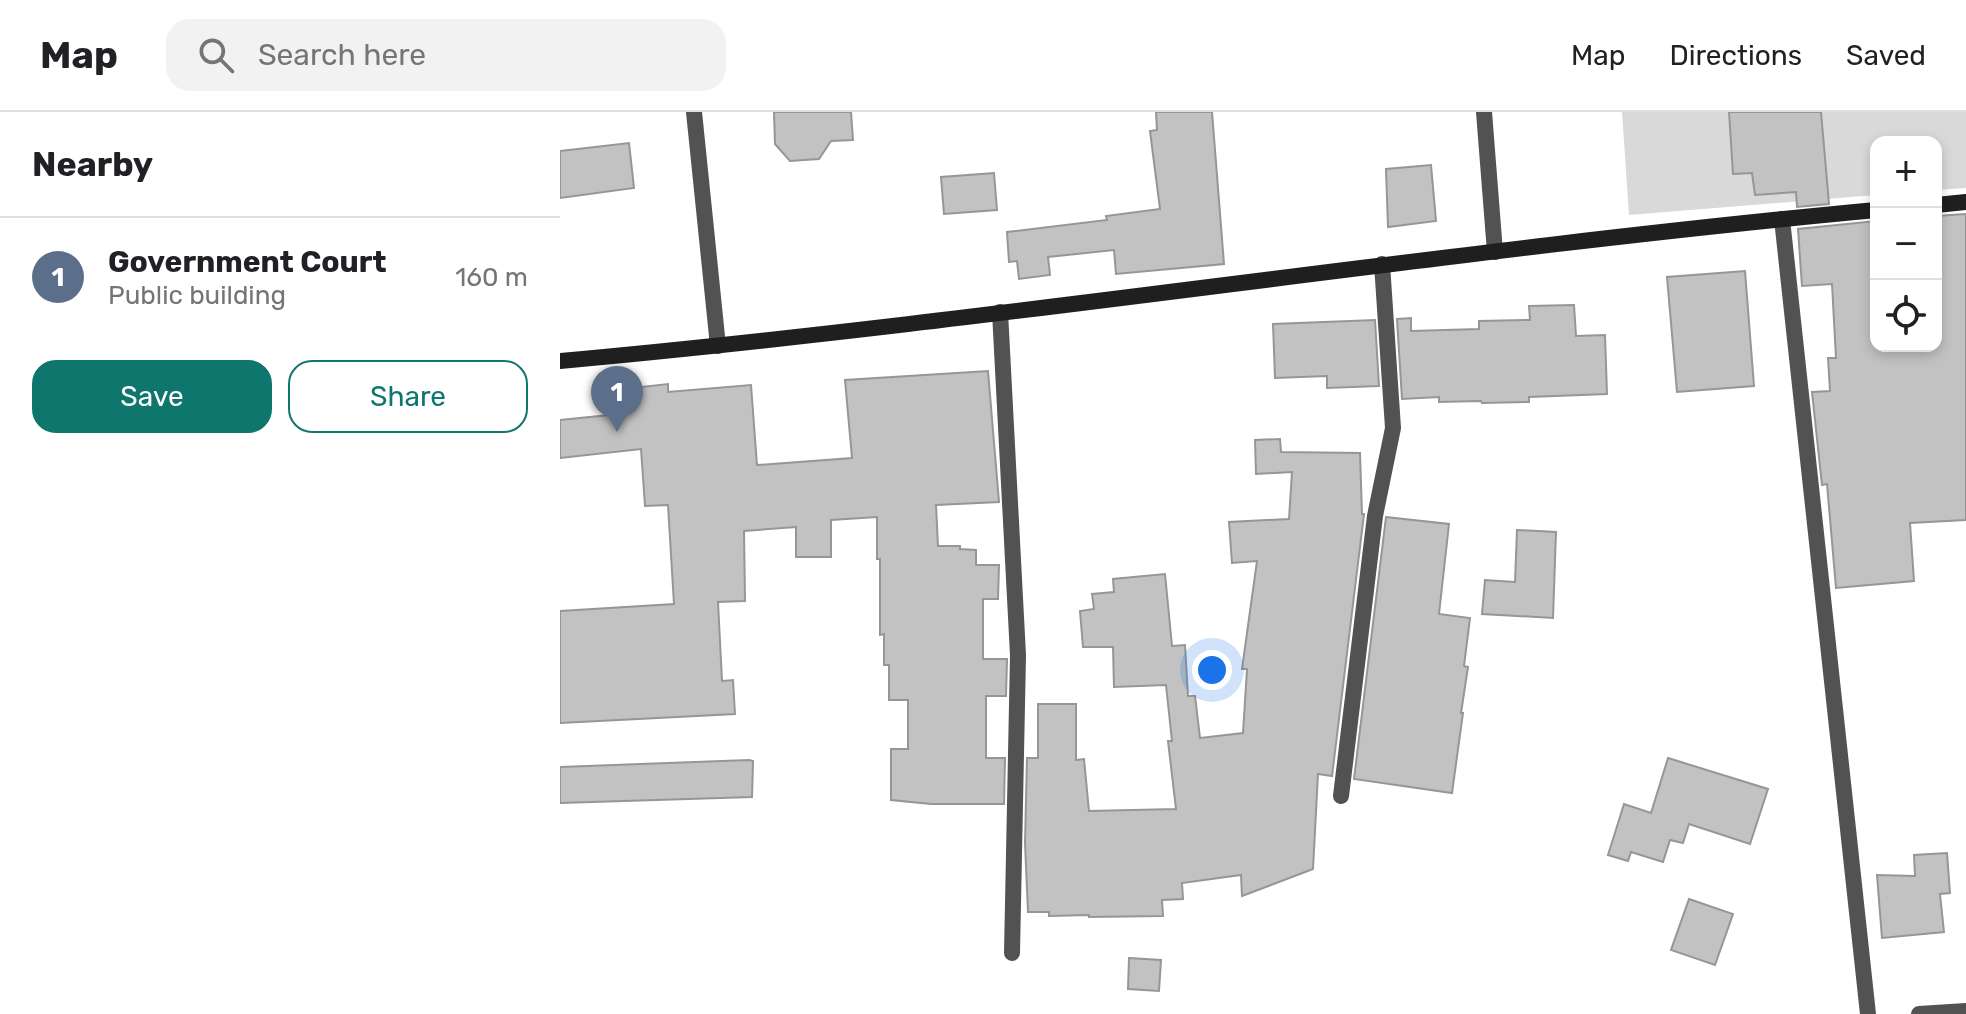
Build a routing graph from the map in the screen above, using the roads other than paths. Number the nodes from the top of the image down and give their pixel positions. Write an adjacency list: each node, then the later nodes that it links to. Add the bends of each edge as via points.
1 (694, 112): 10 (street)
2 (1484, 112): 7 (street)
3 (1966, 202): 4 (street)
4 (1942, 204)
5 (1870, 211): 6 (street)
6 (1782, 219): 7 (street); 15 (street)
7 (1495, 252): 8 (street)
8 (1382, 264): 9 (street); 12 (street, via 1393,428 1375,516)
9 (1000, 312): 10 (street); 13 (street, via 1018,655)
10 (718, 346): 11 (street)
11 (560, 361)
12 (1341, 796)
13 (1012, 953)
14 (1966, 1011): 16 (street)
15 (1868, 1014)
16 (1919, 1014)

